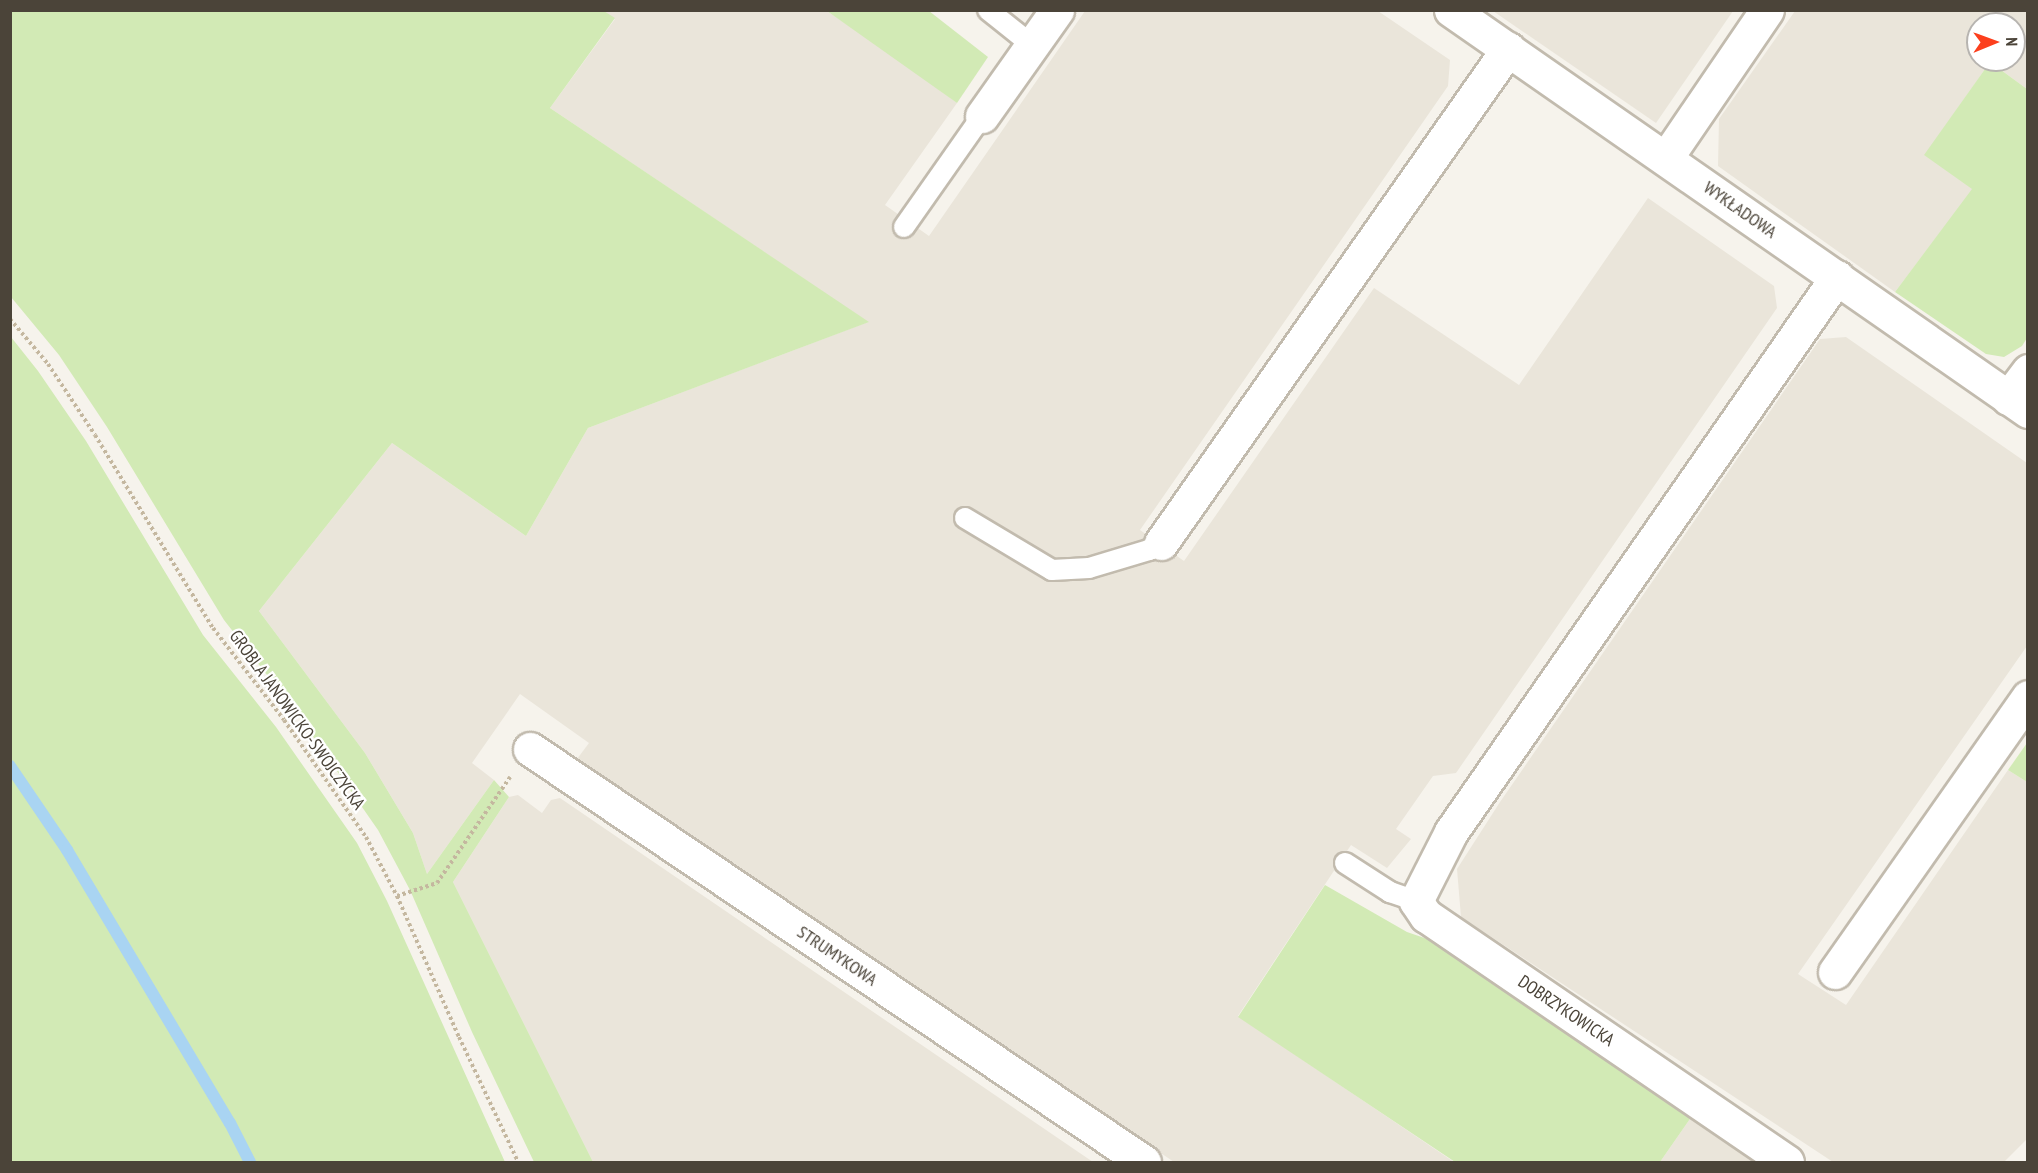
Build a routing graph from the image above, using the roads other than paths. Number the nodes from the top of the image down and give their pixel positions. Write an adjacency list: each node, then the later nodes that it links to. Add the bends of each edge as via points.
1 (987, 10): 5 (lane)
2 (1057, 10): 5 (street)
3 (1451, 10): 6 (street, WYKŁADOWA)
4 (1767, 10): 8 (street)
5 (1032, 45): 7 (street)
6 (1508, 49): 8 (street, WYKŁADOWA); 14 (street)
7 (982, 116): 9 (lane)
8 (1666, 158): 10 (street, WYKŁADOWA)
9 (904, 227)
10 (1837, 277): 12 (street, WYKŁADOWA); 18 (street, via 1451,832)
11 (2028, 371): 12 (street)
12 (2018, 404)
13 (964, 518): 14 (lane, via 1052,570 1089,568)
14 (1161, 543)
15 (2028, 697): 19 (street)
16 (530, 749): 20 (street, STRUMYKOWA)
17 (1345, 863): 18 (lane, DOBRZYKOWICKA, via 1390,892)
18 (1416, 902): 21 (street, DOBRZYKOWICKA, via 1426,916)
19 (1835, 972)
20 (1144, 1162)
21 (1787, 1162)

